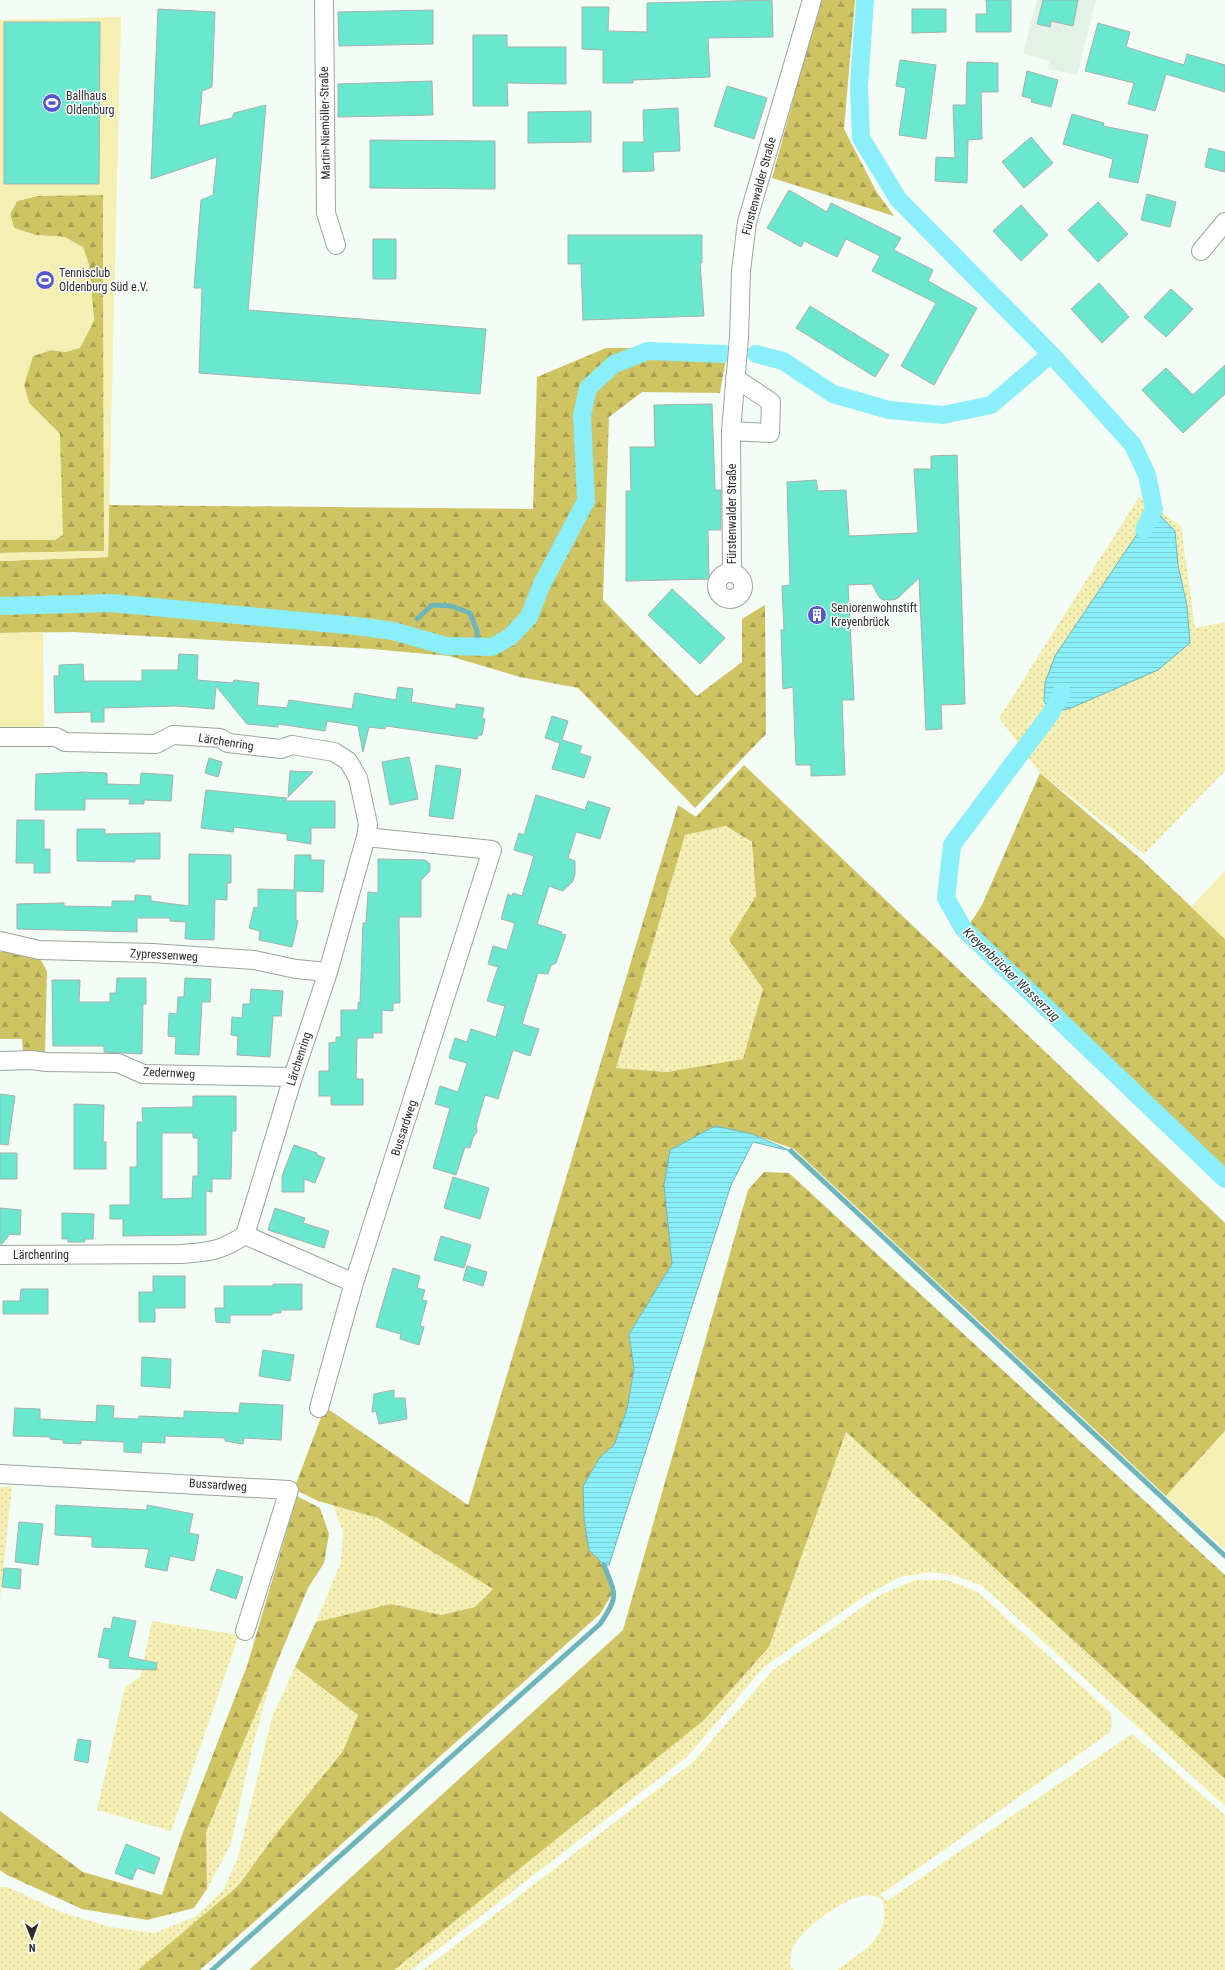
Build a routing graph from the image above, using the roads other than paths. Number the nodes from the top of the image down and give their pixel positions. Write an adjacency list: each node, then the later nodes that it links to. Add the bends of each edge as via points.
1 (324, 0): 4 (street, Martin-Niemöller-Straße, via 326,213)
2 (812, 0): 6 (street, Fürstenwalder Straße, via 747,222 740,271 739,338)
3 (1225, 222): 5 (street)
4 (336, 244)
5 (1201, 251)
6 (735, 378): 7 (street, Fürstenwalder Straße); 7 (street, via 771,402 770,433)
7 (731, 431): 8 (street, Fürstenwalder Straße)
8 (732, 573)
9 (0, 737): 10 (street, Lärchenring, via 56,737 65,742 156,744 173,735 220,738 228,744 281,749 292,745 334,752 348,761 358,778 368,824)
10 (366, 837): 12 (street, Lärchenring); 17 (street, Bussardweg, via 492,850)
11 (0, 941): 12 (street, Zypressenweg, via 39,950 152,953 247,960)
12 (328, 972): 14 (street, Lärchenring)
13 (0, 1061): 14 (street, Zedernweg, via 118,1063 142,1074)
14 (293, 1077): 15 (street, Lärchenring)
15 (245, 1235): 16 (street, Lärchenring, via 211,1252); 17 (street)
16 (0, 1255)
17 (354, 1282): 18 (street, Bussardweg)
18 (319, 1408)
19 (0, 1474): 20 (street, Bussardweg, via 289,1490)
20 (245, 1631)

